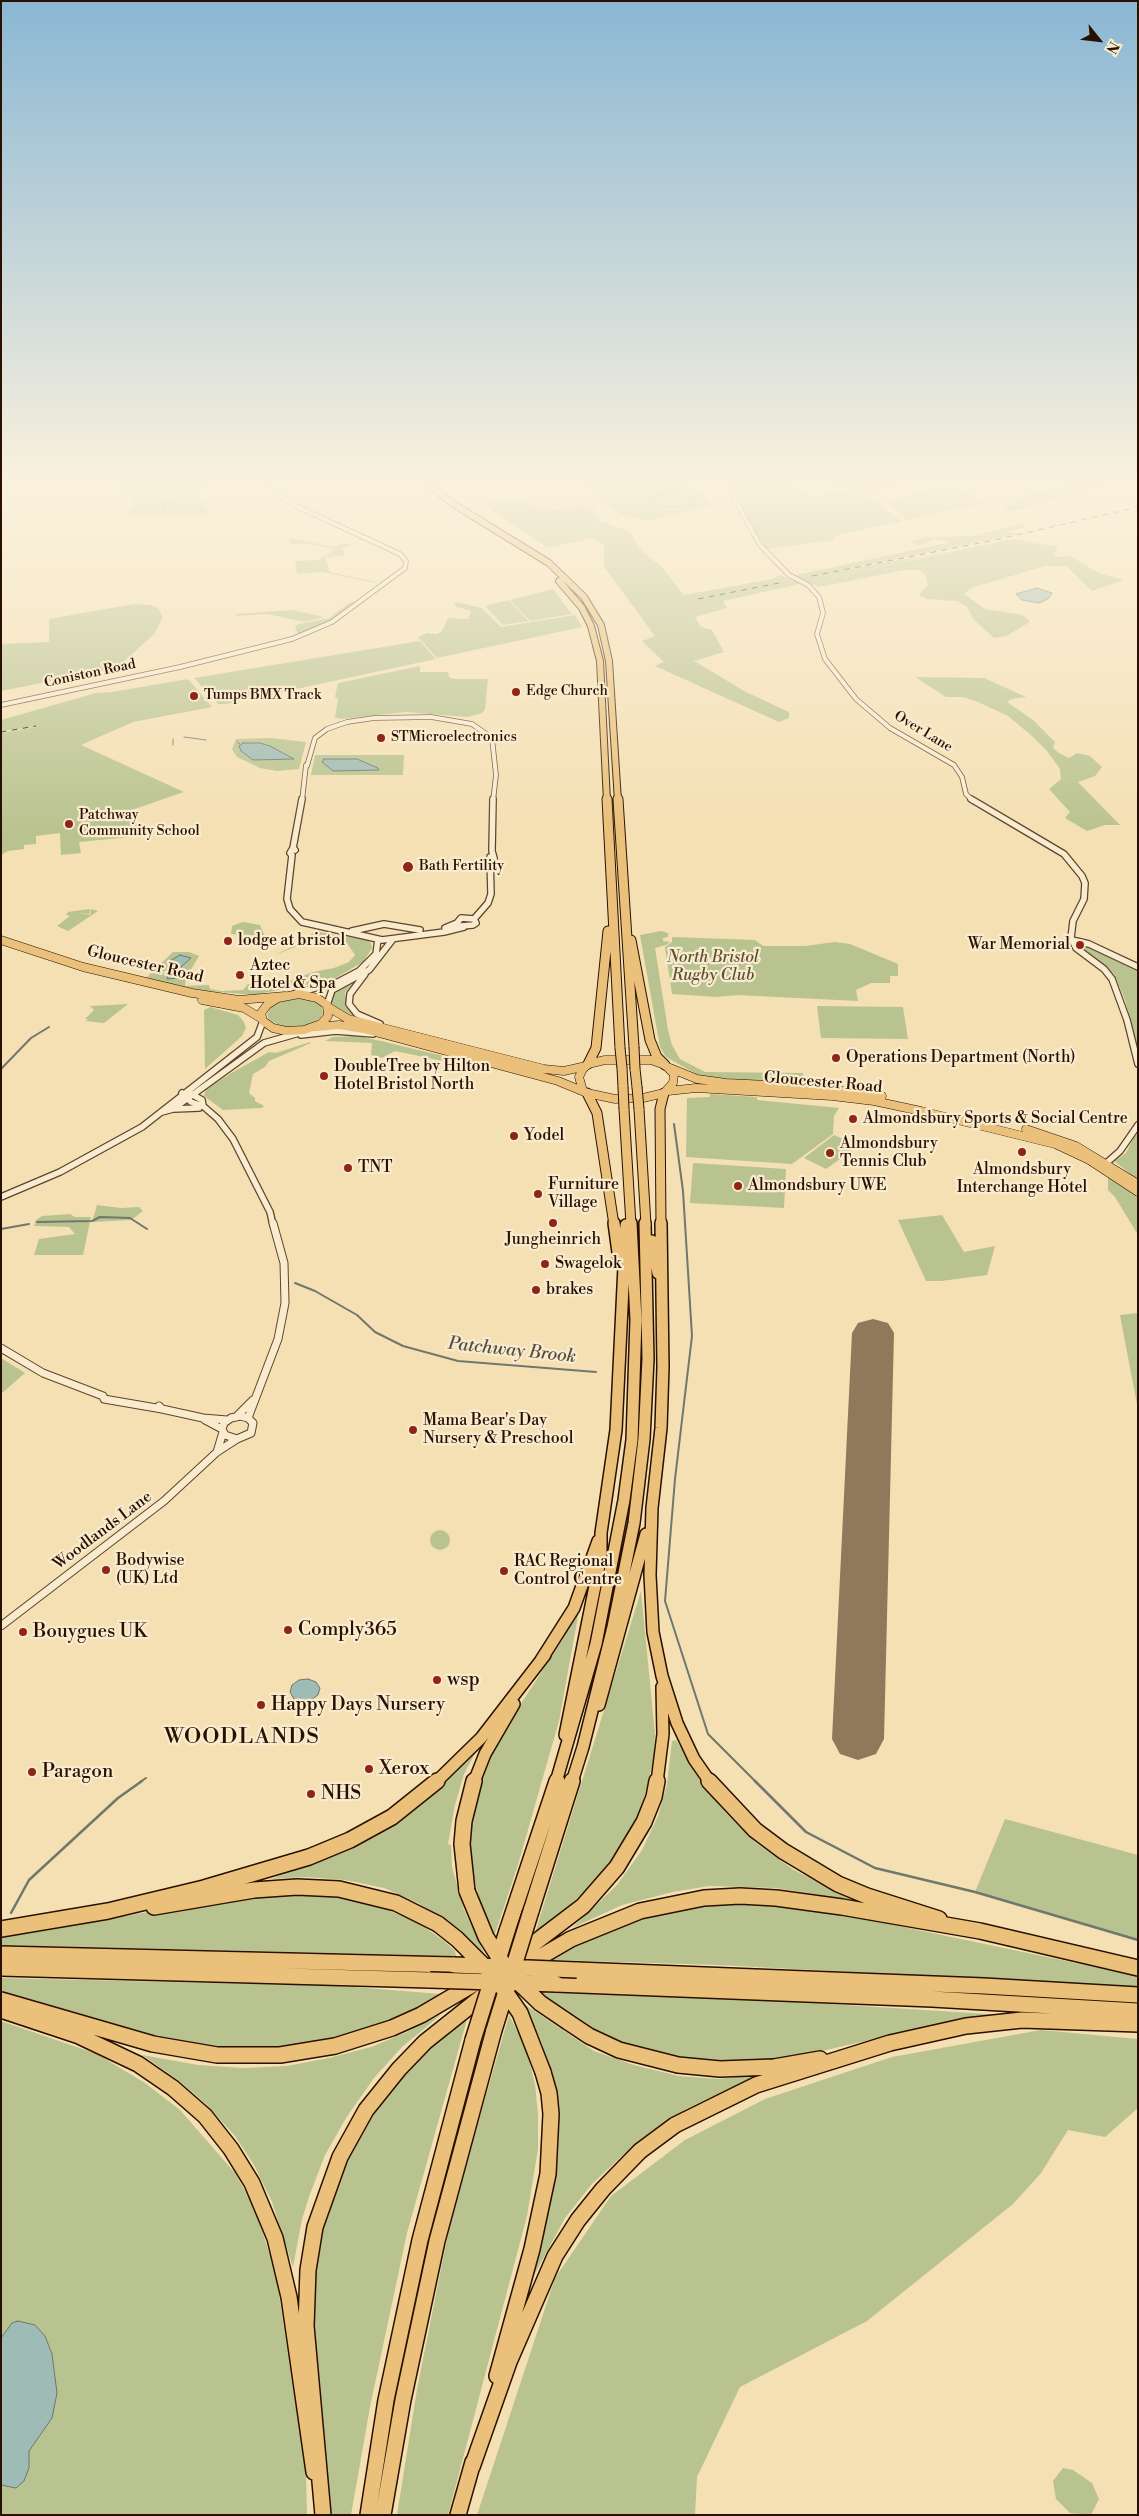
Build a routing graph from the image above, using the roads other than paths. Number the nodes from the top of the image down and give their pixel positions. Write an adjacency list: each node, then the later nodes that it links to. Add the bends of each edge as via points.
1 (369, 595): 5 (street, Coniston Road, via 342,616 304,635 185,666)
2 (573, 595): 6 (highway, via 592,626 600,661)
3 (581, 595): 11 (highway, via 601,625 609,661)
4 (817, 595): 18 (street, Over Lane, via 822,613 817,634 825,659 856,699 890,728 954,765 962,777 966,794 976,804 1064,854 1082,876 1086,884 1084,899 1073,921)
5 (1, 705)
6 (612, 900): 30 (highway, via 596,1048); 46 (highway, bridge)
7 (471, 918): 8 (street, via 488,903 491,894 493,742 472,724 439,718 365,719 339,724 315,738 308,760 310,766 307,766 287,899 290,909); 9 (street, via 461,918); 10 (street, via 475,924)
8 (305, 922): 14 (street)
9 (457, 923): 10 (street); 13 (street, via 437,930)
10 (464, 926): 16 (street)
11 (625, 926): 31 (highway, via 634,948 652,1048); 45 (highway, bridge)
12 (373, 928): 13 (street, via 384,924); 14 (street); 15 (street, via 371,932)
13 (399, 928): 16 (street, via 401,931)
14 (347, 932): 15 (street)
15 (376, 938): 16 (street); 22 (street, via 376,954 359,970 333,984)
16 (395, 938): 21 (street)
17 (1, 940): 22 (main road, Gloucester Road, via 83,967 192,993 239,1000)
18 (1072, 940): 20 (street, via 1094,946); 29 (street, via 1076,948 1104,968 1112,979)
19 (1, 946): 24 (main road, Gloucester Road, via 76,970 244,1008)
20 (1138, 967)
21 (369, 970): 23 (street, via 332,990); 25 (street, via 350,994 349,1004 361,1017)
22 (289, 995): 23 (main road, Gloucester Road, via 312,996); 24 (main road, via 267,1005 262,1013)
23 (328, 1006): 25 (main road, via 348,1019); 26 (main road, via 328,1016)
24 (263, 1020): 26 (main road, Gloucester Road, via 279,1030); 34 (street, via 257,1037)
25 (386, 1026): 30 (main road, via 544,1069 564,1071)
26 (314, 1028): 27 (street); 28 (main road, via 346,1025)
27 (295, 1036): 28 (street, via 336,1031); 35 (street, via 264,1043)
28 (387, 1036): 32 (main road, via 558,1081)
29 (1138, 1064)
30 (587, 1065): 31 (main road, Gloucester Road, via 605,1060 643,1059); 32 (main road, via 579,1077)
31 (668, 1067): 33 (main road, via 674,1079); 41 (main road, Gloucester Road, via 697,1079 726,1083 810,1087 876,1095 1042,1133 1076,1146)
32 (585, 1092): 33 (main road, Gloucester Road, via 615,1099 644,1098); 47 (highway, via 597,1113)
33 (666, 1092): 41 (main road, Gloucester Road, via 696,1088 874,1101 1039,1139); 48 (highway, via 660,1109)
34 (182, 1093): 35 (street); 36 (street); 39 (street)
35 (193, 1094): 36 (street); 37 (street, via 202,1100)
36 (187, 1099): 37 (street); 38 (street)
37 (205, 1108): 38 (street); 50 (street, via 230,1134 266,1204 284,1263 285,1302 278,1339 272,1361)
38 (173, 1109): 39 (street)
39 (162, 1112): 44 (street, via 110,1146)
40 (1138, 1125): 41 (street, via 1118,1152)
41 (1101, 1163): 42 (main road, Gloucester Road); 43 (main road, Gloucester Road)
42 (1138, 1184)
43 (1138, 1192)
44 (1, 1197)
45 (645, 1200): 48 (highway); 63 (highway, via 648,1277 644,1439 634,1523 613,1627)
46 (628, 1201): 47 (highway); 64 (highway, via 636,1320 632,1440 624,1500 596,1644)
47 (622, 1281): 59 (highway, via 616,1430)
48 (664, 1303): 58 (highway, via 661,1428)
49 (1, 1348): 52 (street, via 43,1373 110,1401)
50 (254, 1399): 51 (street); 53 (street)
51 (236, 1417): 53 (street); 54 (street)
52 (203, 1418): 54 (street); 55 (street)
53 (248, 1418): 56 (street, via 253,1423 253,1430)
54 (227, 1420): 55 (street)
55 (222, 1431): 56 (street); 57 (street)
56 (237, 1439): 57 (street, Woodlands Lane)
57 (217, 1452): 60 (street, Woodlands Lane, via 164,1501)
58 (652, 1508): 62 (highway, via 650,1575 654,1632); 63 (highway, via 605,1689)
59 (601, 1533): 61 (highway, via 574,1608); 64 (highway, via 601,1556)
60 (1, 1626)
61 (545, 1655): 65 (highway, via 461,1760 392,1818 309,1857 204,1888); 77 (highway, bridge, via 485,1754 471,1790 464,1821 462,1844 467,1891 486,1937 509,1973 540,2002 589,2036 619,2050 678,2065 720,2069 774,2067)
62 (662, 1676): 67 (highway, via 677,1723 694,1758 710,1782 755,1830 838,1884); 69 (highway, via 663,1734 658,1776 644,1822 617,1867 583,1906)
63 (583, 1747): 69 (highway, bridge)
64 (560, 1771): 80 (highway, bridge, via 474,2040 420,2240 386,2400)
65 (108, 1911): 66 (highway); 78 (highway, bridge, via 128,1912 214,1896 298,1887 339,1889 369,1895 396,1903 438,1924 471,1951 495,1977 523,2019 549,2093 551,2143 541,2214)
66 (1, 1929)
67 (980, 1931): 71 (highway); 79 (highway, via 776,1898 704,1898 640,1911 571,1939 507,1977 432,2036 399,2068 366,2110 340,2157 315,2227 308,2270 306,2326)
68 (1, 1954): 72 (highway, bridge, via 454,1965)
69 (516, 1957): 73 (highway, via 442,2003 392,2028 334,2046 280,2055 217,2055 153,2044); 81 (highway, bridge, via 437,2241 403,2400)
70 (1, 1968): 75 (highway, bridge, via 556,1984)
71 (1138, 1968)
72 (1138, 1995)
73 (1, 2000)
74 (1, 2010): 79 (highway, via 79,2036 138,2064 174,2088 205,2116 231,2149 252,2183 275,2238 287,2289)
75 (1138, 2011)
76 (1138, 2024): 77 (highway, via 1022,2020 966,2026)
77 (853, 2054): 78 (highway, via 756,2086 675,2125 640,2151 603,2189 578,2220 551,2265 509,2362)
78 (472, 2466): 82 (highway)
79 (322, 2515)
80 (368, 2515)
81 (383, 2515)
82 (458, 2515)

